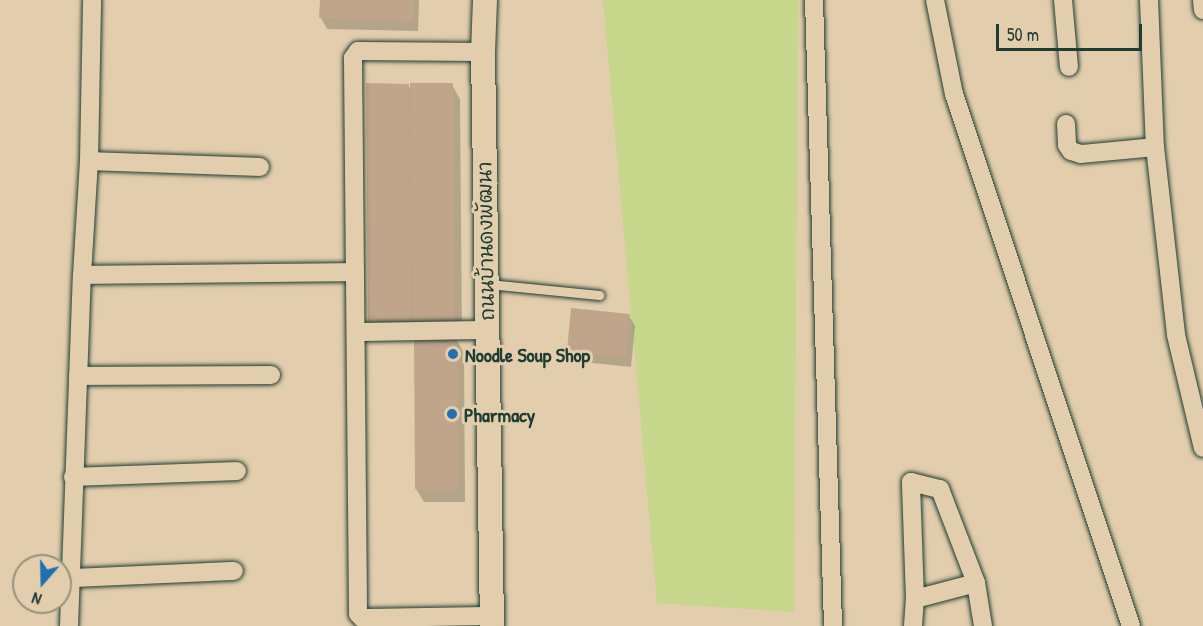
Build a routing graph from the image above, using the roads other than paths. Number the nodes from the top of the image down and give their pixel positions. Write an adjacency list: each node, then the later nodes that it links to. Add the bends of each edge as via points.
1 (93, 0): 13 (street)
2 (485, 0): 9 (street, ถนนบ้านดงพัฒนา)
3 (814, 0): 32 (street)
4 (935, 0): 35 (street, via 954,94)
5 (1063, 0): 10 (street)
6 (1149, 0): 12 (street)
7 (1202, 0): 8 (street)
8 (1203, 10)
9 (483, 52): 15 (street, via 355,54); 17 (street, ถนนบ้านดงพัฒนา)
10 (1069, 67)
11 (1065, 124): 12 (street, via 1067,145 1071,151 1082,154)
12 (1155, 147): 23 (street, via 1176,335)
13 (89, 161): 14 (street); 16 (street)
14 (260, 167)
15 (355, 272): 16 (street); 20 (street)
16 (82, 275): 21 (street)
17 (486, 283): 18 (lane); 19 (street, ถนนบ้านดงพัฒนา)
18 (598, 295)
19 (487, 330): 20 (street); 31 (street, ถนนบ้านดงพัฒนา)
20 (356, 332): 31 (street, via 359,617)
21 (78, 375): 22 (street); 25 (street)
22 (271, 375)
23 (1203, 448)
24 (237, 471): 25 (street)
25 (74, 477): 26 (street)
26 (72, 554)
27 (234, 571): 28 (street)
28 (72, 578)
29 (976, 583): 30 (street); 30 (street, via 940,489 911,482); 34 (street)
30 (915, 599): 33 (street)
31 (492, 621)
32 (833, 626)
33 (913, 626)
34 (983, 626)
35 (1131, 626)

